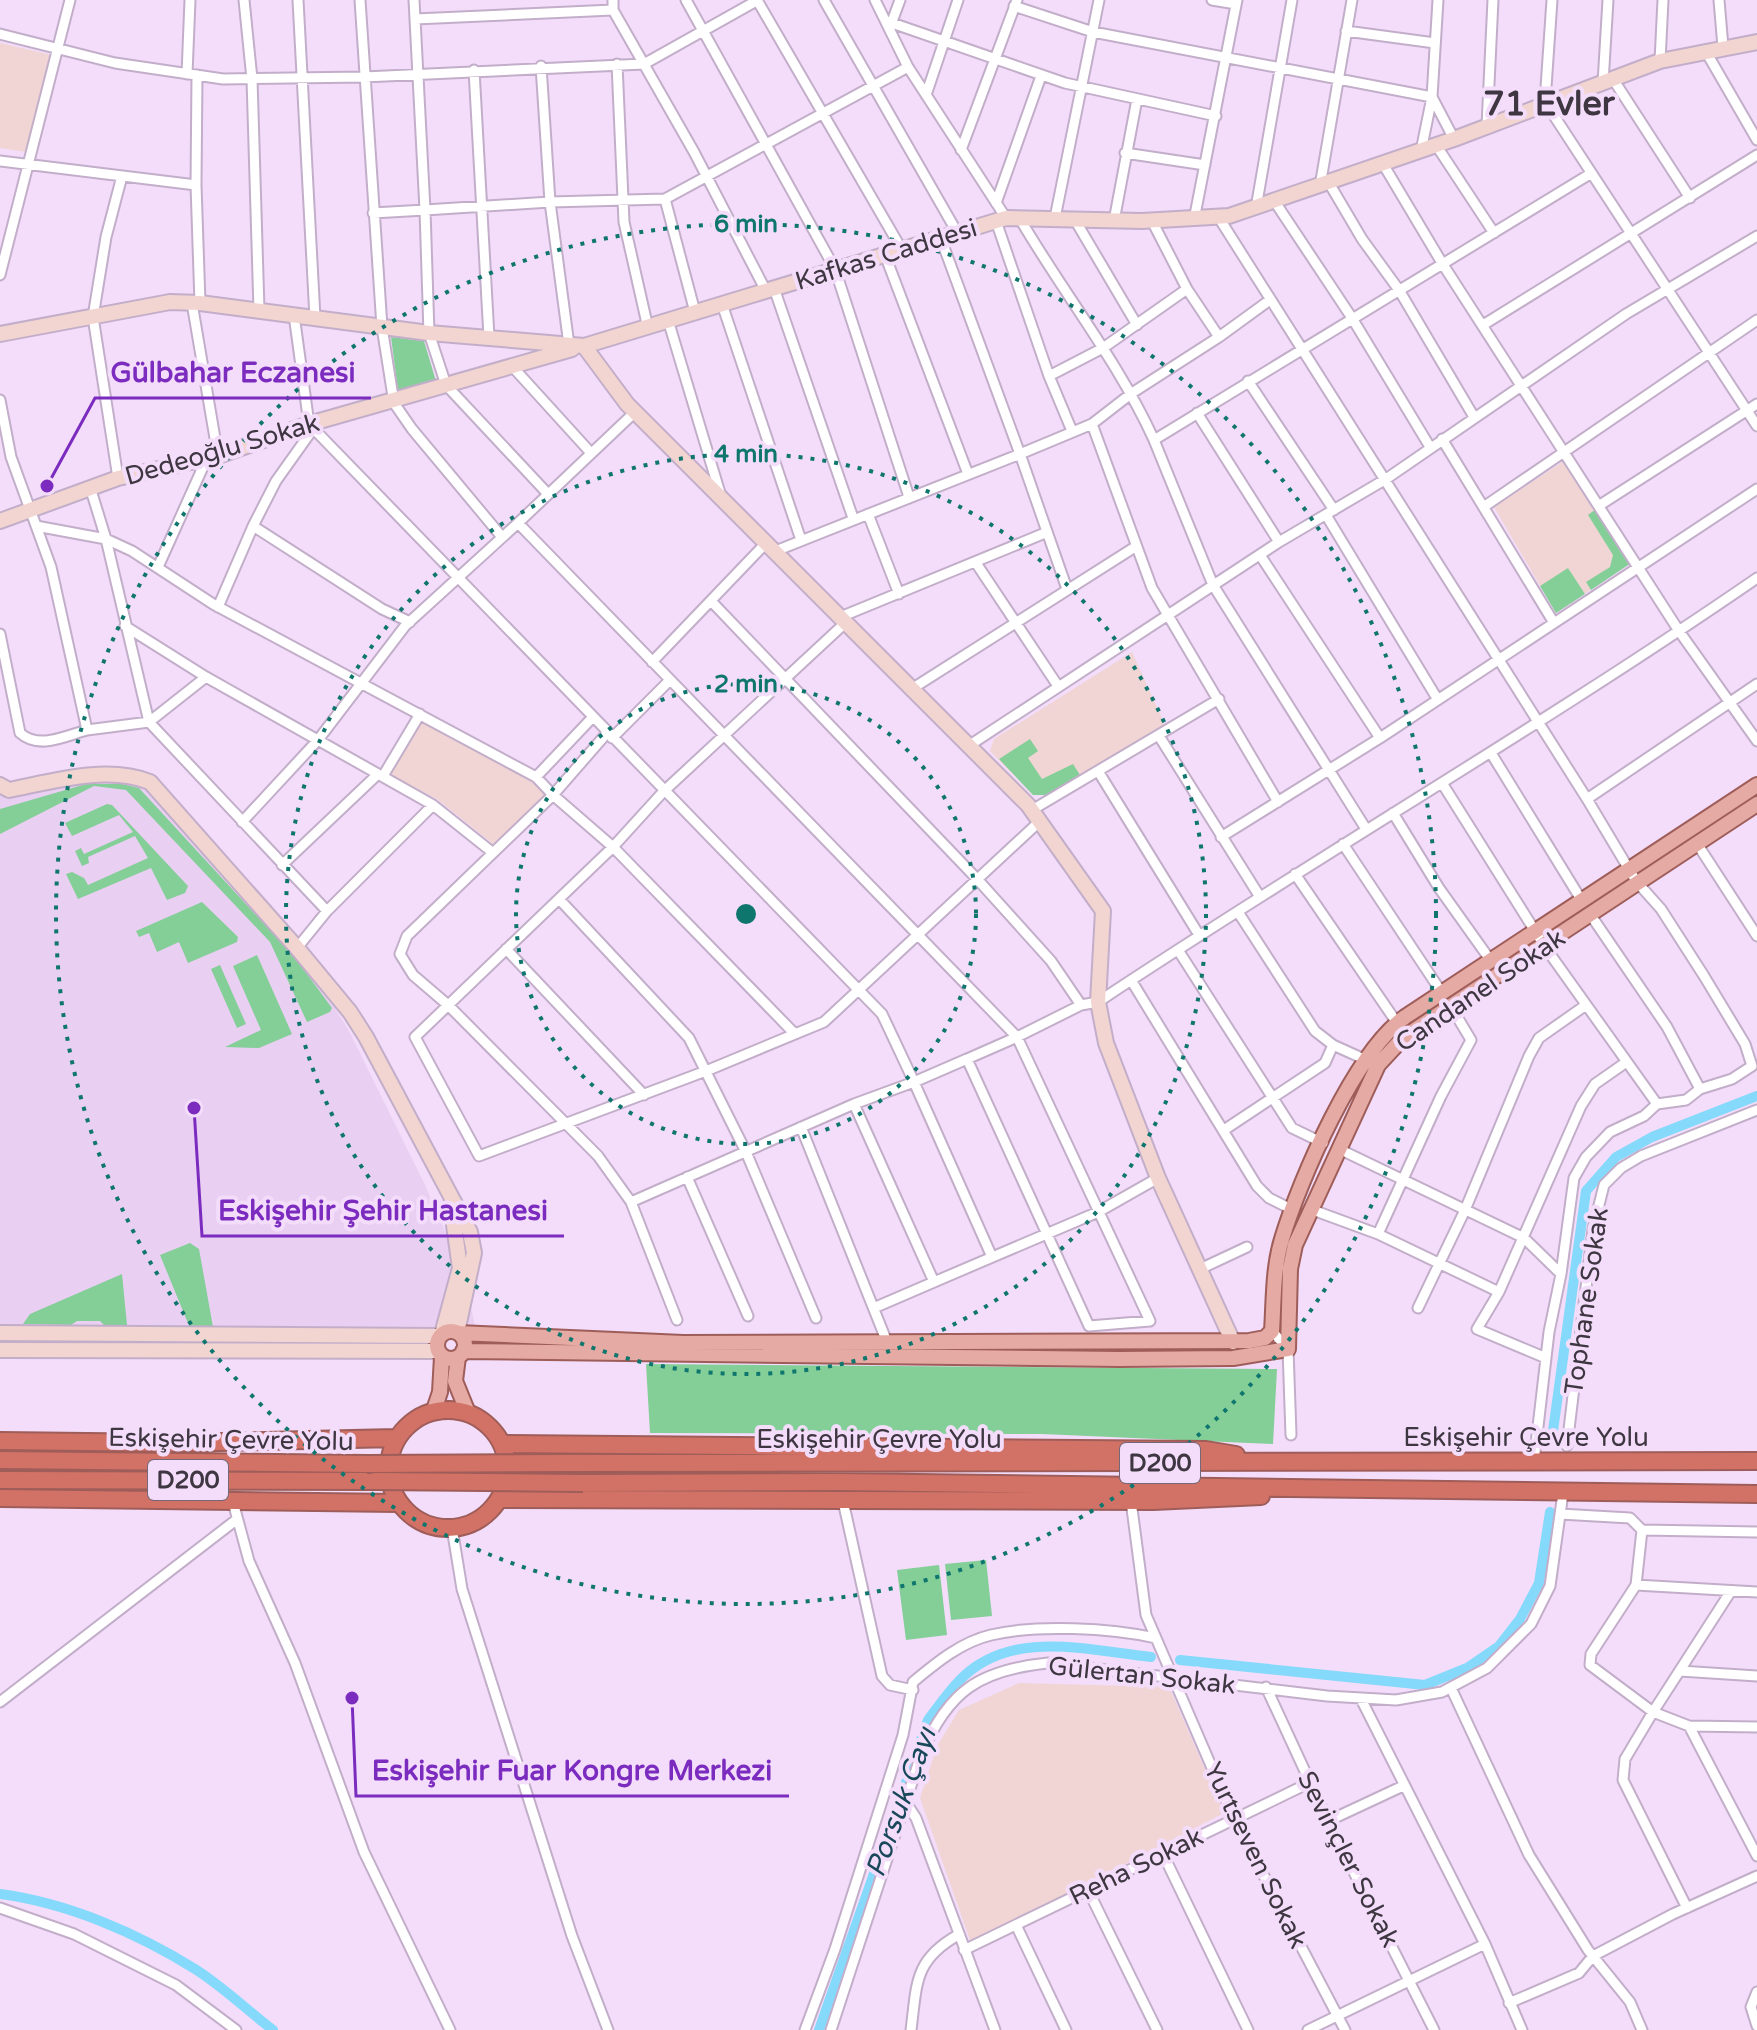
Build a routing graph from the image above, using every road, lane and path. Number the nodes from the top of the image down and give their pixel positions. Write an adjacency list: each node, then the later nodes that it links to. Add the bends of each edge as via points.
1 (70, 0): 36 (street)
2 (190, 0): 48 (street)
3 (244, 0): 53 (street)
4 (298, 0): 50 (street)
5 (360, 0): 51 (street)
6 (414, 0): 26 (street)
7 (686, 0): 28 (street)
8 (758, 0): 28 (street); 61 (street)
9 (824, 0): 55 (street)
10 (875, 0): 27 (street)
11 (900, 0): 27 (street)
12 (958, 0): 32 (street)
13 (1099, 0): 30 (street)
14 (1212, 0): 23 (street)
15 (1292, 0): 45 (street)
16 (1352, 0): 29 (street)
17 (1438, 0): 34 (street)
18 (1493, 0): 63 (street)
19 (1552, 0): 60 (street)
20 (1608, 0): 54 (street)
21 (1663, 0): 40 (street)
22 (1719, 0): 35 (street)
23 (1237, 2): 39 (street)
24 (1016, 3): 30 (street); 38 (street)
25 (613, 5): 26 (street); 42 (street)
26 (415, 19): 47 (street)
27 (891, 26): 32 (street); 44 (street)
28 (705, 31): 42 (street); 66 (street)
29 (1346, 31): 34 (street); 52 (street)
30 (1093, 32): 39 (street); 56 (street)
31 (0, 34): 36 (street)
32 (944, 39): 38 (street); 57 (street)
33 (1757, 42): 35 (street, Kafkas Caddesi)
34 (1435, 43): 58 (street)
35 (1723, 47): 37 (street, Kafkas Caddesi)
36 (59, 50): 48 (street); 74 (street)
37 (1704, 50): 40 (street, Kafkas Caddesi); 65 (street)
38 (995, 59): 49 (street); 68 (street)
39 (1226, 59): 45 (street); 62 (street)
40 (1660, 61): 54 (street, Kafkas Caddesi)
41 (617, 64): 42 (street); 43 (street); 82 (street)
42 (644, 64): 78 (street)
43 (541, 66): 46 (street); 84 (street)
44 (908, 67): 55 (street); 57 (street)
45 (1280, 69): 52 (street); 88 (street)
46 (474, 70): 47 (street); 87 (street)
47 (417, 72): 51 (street); 89 (street)
48 (192, 75): 53 (street); 79 (street)
49 (1041, 76): 56 (street); 86 (street)
50 (300, 77): 51 (street); 53 (street); 120 (street)
51 (364, 77): 90 (street)
52 (1337, 78): 58 (street); 80 (street)
53 (252, 79): 116 (street)
54 (1608, 81): 60 (street, Kafkas Caddesi); 81 (street)
55 (874, 86): 61 (street); 100 (street)
56 (1083, 88): 59 (street); 91 (street)
57 (926, 95): 68 (street)
58 (1432, 97): 64 (street); 69 (street)
59 (1137, 99): 62 (street); 70 (street)
60 (1545, 102): 63 (street, Kafkas Caddesi); 76 (street)
61 (823, 115): 66 (street); 103 (street)
62 (1216, 116): 75 (street)
63 (1487, 126): 64 (street, Kafkas Caddesi)
64 (1454, 139): 67 (street, Kafkas Caddesi)
65 (1757, 140)
66 (768, 145): 78 (street); 107 (street)
67 (1436, 145): 69 (street, Kafkas Caddesi); 98 (street)
68 (961, 150): 86 (street)
69 (1421, 151): 73 (street, Kafkas Caddesi)
70 (1125, 153): 75 (street); 96 (street)
71 (1757, 155): 81 (street)
72 (0, 161): 74 (street)
73 (1383, 164): 80 (street, Kafkas Caddesi); 106 (street)
74 (28, 165): 77 (street); 104 (street)
75 (1205, 165): 95 (street)
76 (1590, 174): 98 (street); 99 (street)
77 (122, 176): 79 (street); 119 (street)
78 (707, 177): 83 (street); 109 (street)
79 (196, 185): 114 (street)
80 (1324, 185): 85 (street, Kafkas Caddesi); 112 (street)
81 (1690, 198): 99 (street)
82 (623, 199): 83 (street); 84 (street); 127 (street)
83 (665, 199): 117 (street)
84 (550, 202): 87 (street); 132 (street)
85 (1275, 202): 88 (street, Kafkas Caddesi); 121 (street)
86 (996, 203): 93 (street)
87 (480, 205): 89 (street); 130 (street)
88 (1256, 208): 92 (street, Kafkas Caddesi)
89 (425, 210): 90 (street); 128 (street)
90 (373, 213): 126 (street)
91 (1055, 218): 93 (street, Kafkas Caddesi); 94 (street, Kafkas Caddesi)
92 (1219, 218): 95 (street, Kafkas Caddesi); 113 (street)
93 (1007, 220): 100 (street, Kafkas Caddesi); 133 (street); 137 (street)
94 (1075, 220): 96 (street, Kafkas Caddesi); 124 (street)
95 (1194, 220): 97 (street, Kafkas Caddesi)
96 (1114, 221): 97 (street, Kafkas Caddesi)
97 (1152, 221): 110 (street)
98 (1494, 233): 106 (street)
99 (1629, 233): 111 (street); 125 (street)
100 (958, 234): 102 (street, Kafkas Caddesi)
101 (1757, 236): 111 (street)
102 (941, 239): 103 (street, Kafkas Caddesi); 158 (street)
103 (902, 250): 105 (street, Kafkas Caddesi)
104 (2, 253): 108 (street)
105 (885, 255): 107 (street, Kafkas Caddesi); 160 (street)
106 (1442, 263): 112 (street); 125 (street)
107 (835, 269): 109 (street, Kafkas Caddesi); 166 (street)
108 (0, 275)
109 (770, 289): 115 (street, Kafkas Caddesi); 173 (street)
110 (1187, 289): 124 (street); 131 (street)
111 (1667, 289): 135 (street); 139 (street)
112 (1399, 290): 121 (street); 148 (street)
113 (1270, 300): 131 (street); 134 (street)
114 (196, 303): 116 (street, Kafkas Caddesi); 119 (street, Kafkas Caddesi, via 170,302); 159 (street)
115 (722, 304): 117 (street, Kafkas Caddesi); 181 (street)
116 (259, 310): 118 (street, Kafkas Caddesi)
117 (695, 312): 122 (street, Kafkas Caddesi)
118 (294, 315): 120 (street, Kafkas Caddesi); 150 (street)
119 (93, 317): 129 (street, Kafkas Caddesi); 161 (street)
120 (315, 318): 126 (street, Kafkas Caddesi)
121 (1352, 318): 134 (street); 155 (street)
122 (668, 320): 127 (street, Kafkas Caddesi); 167 (street)
123 (1757, 320): 135 (street)
124 (1137, 325): 133 (street)
125 (1483, 325): 139 (street)
126 (382, 327): 128 (street, Kafkas Caddesi); 143 (street)
127 (648, 328): 132 (street, Kafkas Caddesi)
128 (429, 333): 130 (street, Kafkas Caddesi); 140 (street)
129 (0, 334)
130 (489, 337): 132 (street, Kafkas Caddesi)
131 (1219, 337): 141 (street)
132 (577, 345): 136 (street, Dedeoğlu Sokak); 146 (street)
133 (1103, 348): 137 (street); 141 (street)
134 (1300, 350): 138 (street); 162 (street)
135 (1710, 353): 145 (street); 156 (street)
136 (511, 365): 140 (street, Dedeoğlu Sokak); 157 (street)
137 (1049, 376): 152 (street)
138 (1248, 381): 147 (street); 171 (street)
139 (1521, 384): 148 (street); 156 (street)
140 (446, 385): 143 (street, Dedeoğlu Sokak); 165 (street)
141 (1132, 393): 149 (street); 154 (street)
142 (0, 400): 170 (street, via 11,457)
143 (394, 403): 150 (street, Dedeoğlu Sokak); 179 (street)
144 (1757, 404): 145 (street)
145 (1747, 410): 151 (street); 168 (street)
146 (635, 412): 157 (street); 167 (street)
147 (1197, 413): 154 (street); 182 (street)
148 (1474, 417): 153 (street)
149 (1092, 424): 152 (street); 183 (street)
150 (311, 426): 159 (street, Dedeoğlu Sokak); 177 (street); 189 (street)
151 (1757, 426)
152 (1072, 431): 158 (street)
153 (1442, 439): 155 (street); 169 (street)
154 (1154, 440): 191 (street)
155 (1430, 447): 162 (street)
156 (1566, 451): 168 (street); 169 (street)
157 (591, 453): 165 (street)
158 (1020, 454): 160 (street); 178 (street)
159 (212, 457): 161 (street, Dedeoğlu Sokak); 187 (street)
160 (968, 474): 166 (street)
161 (118, 478): 163 (street, Dedeoğlu Sokak)
162 (1386, 479): 171 (street); 204 (street)
163 (90, 487): 170 (street, Dedeoğlu Sokak); 180 (street)
164 (1757, 489): 188 (street)
165 (548, 494): 175 (street)
166 (909, 497): 172 (street)
167 (723, 501): 184 (street)
168 (1600, 505): 188 (street)
169 (1485, 506): 200 (street)
170 (29, 508): 174 (street, Dedeoğlu Sokak); 176 (street)
171 (1330, 513): 182 (street); 214 (street)
172 (868, 514): 173 (street); 193 (street)
173 (853, 518): 181 (street)
174 (0, 521)
175 (518, 523): 179 (street); 205 (street)
176 (36, 526): 180 (street); 220 (street, via 51,567)
177 (253, 526): 195 (street); 198 (street)
178 (1045, 533): 186 (street); 192 (street)
179 (502, 537): 189 (street)
180 (106, 539): 187 (street); 201 (street)
181 (801, 540): 184 (street)
182 (1279, 542): 185 (street)
183 (1135, 547): 192 (street); 196 (street)
184 (769, 548): 194 (street); 197 (street)
185 (1260, 555): 191 (street); 224 (street)
186 (976, 563): 193 (street); 199 (street)
187 (158, 567): 195 (street)
188 (1638, 568): 200 (street); 202 (street)
189 (455, 578): 198 (street); 217 (street)
190 (1757, 578): 202 (street)
191 (1213, 585): 196 (street); 229 (street)
192 (1067, 589): 199 (street)
193 (899, 594): 197 (street)
194 (711, 601): 205 (street); 207 (street)
195 (218, 607): 209 (street)
196 (1167, 616): 211 (street); 213 (street)
197 (841, 621): 207 (street); 212 (street)
198 (410, 622): 209 (street)
199 (1015, 622): 211 (street); 212 (street)
200 (1554, 623): 204 (street)
201 (125, 626): 206 (street); 218 (street)
202 (1679, 631): 215 (street); 219 (street)
203 (0, 634): 220 (street, via 20,733 28,741 43,742)
204 (1500, 658): 214 (street); 219 (street)
205 (652, 662): 208 (street)
206 (206, 677): 218 (street); 225 (street)
207 (789, 678): 222 (street); 254 (street)
208 (670, 680): 221 (street); 222 (street)
209 (362, 682): 216 (street); 225 (street)
210 (1757, 684): 215 (street)
211 (1058, 686): 227 (street)
212 (910, 690): 227 (street)
213 (1219, 699): 223 (street); 239 (street)
214 (1438, 700): 224 (street)
215 (1729, 704): 226 (street); 238 (street)
216 (420, 714): 231 (street); 232 (street)
217 (592, 718): 221 (street); 232 (street)
218 (149, 722): 220 (street); 244 (street)
219 (1538, 723): 228 (street); 238 (street)
220 (87, 730)
221 (610, 736): 236 (street); 237 (street)
222 (723, 736): 236 (street); 263 (street)
223 (1159, 736): 230 (street); 246 (street)
224 (1380, 738): 229 (street)
225 (318, 740): 231 (street); 244 (street)
226 (1757, 741)
227 (970, 745): 243 (street)
228 (1491, 753): 233 (street); 257 (street)
229 (1328, 770): 239 (street); 245 (street)
230 (1098, 771): 243 (street); 264 (street)
231 (380, 775): 241 (street); 251 (street)
232 (536, 777): 237 (street)
233 (1442, 783): 242 (street); 262 (street)
234 (0, 785): 266 (street, via 9,790 105,775 133,775 150,782)
235 (1757, 785): 253 (main road)
236 (663, 792): 249 (street); 271 (street)
237 (553, 795): 249 (street); 250 (street)
238 (1587, 799): 253 (street)
239 (1278, 802): 246 (street)
240 (1757, 804): 247 (main road, Candanel Sokak)
241 (433, 805): 250 (street); 258 (street)
242 (1393, 813): 245 (street); 269 (street)
243 (1036, 815): 254 (street); 273 (street, via 1103,911)
244 (242, 822): 251 (street)
245 (1366, 829): 248 (street)
246 (1221, 837): 255 (street)
247 (1696, 842): 253 (main road, Candanel Sokak); 261 (street)
248 (1343, 844): 252 (street); 272 (street)
249 (613, 847): 256 (street); 278 (street)
250 (492, 852): 274 (street, via 407,936 400,954 413,975)
251 (282, 865): 258 (street)
252 (1295, 874): 255 (street); 277 (street)
253 (1633, 875): 257 (main road); 260 (main road, Candanel Sokak); 284 (street, via 1704,976)
254 (978, 880): 263 (street); 275 (street, via 1051,961)
255 (1260, 897): 259 (street)
256 (559, 899): 267 (street); 285 (street, via 689,1038)
257 (1582, 901): 262 (main road)
258 (327, 911): 266 (street)
259 (1238, 912): 264 (street); 280 (street, via 1315,1031)
260 (1590, 914): 265 (main road, Candanel Sokak); 287 (street, via 1667,1027)
261 (1755, 929)
262 (1535, 932): 265 (street); 269 (main road)
263 (919, 935): 271 (street); 279 (street)
264 (1199, 935): 268 (street)
265 (1545, 947): 272 (main road, Candanel Sokak); 276 (street)
266 (297, 948): 324 (street, via 350,1012 450,1201 460,1268)
267 (506, 949): 274 (street); 288 (street)
268 (1178, 950): 270 (street); 289 (street)
269 (1491, 961): 272 (main road)
270 (1131, 980): 273 (street); 295 (street)
271 (858, 991): 278 (street, via 824,1022); 286 (street, via 882,1014)
272 (1446, 999): 277 (main road); 297 (main road, Candanel Sokak, via 1378,1065); 301 (street, via 1471,1040)
273 (1098, 1002): 275 (street); 300 (street, via 1106,1043)
274 (448, 1005): 293 (street); 293 (street, via 415,1037 479,1156)
275 (1081, 1005): 279 (street)
276 (1586, 1005): 283 (street); 305 (street, via 1539,1038)
277 (1397, 1023): 282 (main road)
278 (795, 1034): 285 (street)
279 (1017, 1037): 281 (street); 306 (street)
280 (1333, 1045): 282 (street); 289 (street, via 1325,1063)
281 (967, 1059): 286 (street); 308 (street)
282 (1364, 1059): 296 (main road)
283 (1625, 1063): 291 (street); 309 (street, via 1595,1084 1581,1106)
284 (1754, 1065): 287 (street)
285 (706, 1071): 288 (street); 298 (street)
286 (914, 1082): 290 (street); 311 (street)
287 (1700, 1089): 291 (street, via 1686,1100)
288 (644, 1095): 293 (street)
289 (1273, 1099): 295 (street); 296 (street, via 1292,1128)
290 (854, 1104): 294 (street); 315 (street)
291 (1657, 1104): 314 (street, via 1610,1132 1574,1178)
292 (1757, 1110): 337 (street, Tophane Sokak, via 1641,1156 1604,1185 1593,1229)
293 (566, 1124): 302 (street, via 598,1156)
294 (801, 1127): 298 (street); 317 (street)
295 (1224, 1130): 304 (street, via 1257,1186)
296 (1323, 1143): 304 (main road)
297 (1339, 1149): 301 (street); 303 (main road, Candanel Sokak)
298 (746, 1152): 299 (street); 320 (street)
299 (687, 1177): 302 (street); 319 (street)
300 (1158, 1178): 306 (street); 313 (street)
301 (1403, 1179): 305 (street); 307 (street)
302 (631, 1202): 321 (street)
303 (1310, 1209): 307 (street); 327 (main road, Candanel Sokak, via 1290,1269)
304 (1293, 1210): 322 (main road, via 1277,1262)
305 (1465, 1210): 309 (street); 312 (street)
306 (1098, 1212): 308 (street); 308 (street, via 1150,1321 1089,1326)
307 (1378, 1234): 312 (street)
308 (1045, 1235): 311 (street)
309 (1524, 1238): 314 (street); 316 (street)
310 (1247, 1247): 313 (street)
311 (992, 1257): 315 (street)
312 (1438, 1262): 316 (street); 318 (street)
313 (1200, 1269): 326 (street)
314 (1561, 1274): 330 (street)
315 (934, 1282): 317 (street)
316 (1499, 1292): 330 (street, via 1477,1329)
317 (876, 1307): 325 (street)
318 (1418, 1308)
319 (748, 1316)
320 (816, 1318)
321 (677, 1320)
322 (1272, 1331): 326 (main road, via 1265,1338); 327 (street)
323 (0, 1333): 324 (street)
324 (446, 1341): 325 (main road); 328 (street); 329 (main road); 329 (main road, via 464,1339); 331 (main road)
325 (887, 1342): 326 (main road)
326 (1233, 1342)
327 (1288, 1349): 329 (main road, via 1233,1358 1119,1359); 333 (street, Candanel Sokak)
328 (0, 1350)
329 (461, 1354): 332 (main road, via 455,1381)
330 (1546, 1358): 339 (street)
331 (434, 1410): 332 (highway); 334 (highway, via 406,1425)
332 (468, 1413): 336 (highway, via 494,1430)
333 (1291, 1435)
334 (396, 1438): 335 (highway); 351 (highway, via 388,1471)
335 (0, 1441)
336 (502, 1444): 341 (highway, via 1206,1450); 347 (highway, via 506,1481)
337 (1567, 1446)
338 (0, 1460): 341 (highway, Eskişehir Çevre Yolu / D200, bridge)
339 (1534, 1461): 340 (highway, Eskişehir Çevre Yolu / D200); 341 (highway, Eskişehir Çevre Yolu / D200)
340 (1757, 1461)
341 (1287, 1463)
342 (0, 1480): 343 (highway, Eskişehir Çevre Yolu / D200, bridge)
343 (1323, 1488): 344 (highway, Eskişehir Çevre Yolu / D200); 349 (highway, via 1230,1500)
344 (1563, 1493): 345 (highway, Eskişehir Çevre Yolu / D200); 352 (street, Gülertan Sokak)
345 (1757, 1494)
346 (0, 1498): 350 (highway)
347 (499, 1499): 348 (highway); 354 (highway, via 487,1514)
348 (843, 1501): 349 (highway); 366 (street, via 882,1676 890,1685)
349 (1131, 1501): 360 (street, Yurtseven Sokak, via 1146,1615)
350 (233, 1502): 351 (highway); 353 (street)
351 (398, 1503): 354 (highway, via 431,1526)
352 (1560, 1514): 355 (street, via 1630,1518); 365 (street, Gülertan Sokak, via 1550,1586 1531,1624 1487,1668)
353 (236, 1520): 368 (street); 394 (street, via 364,1852)
354 (452, 1528): 395 (street, via 465,1597 572,1936)
355 (1642, 1530): 356 (street); 357 (street)
356 (1757, 1532)
357 (1636, 1585): 358 (street); 369 (street, via 1591,1654 1590,1665)
358 (1731, 1591): 359 (street); 361 (street)
359 (1757, 1592)
360 (1156, 1638): 363 (street, Yurtseven Sokak); 366 (street, via 1035,1630 990,1635 954,1651 913,1682)
361 (1680, 1671): 362 (street); 369 (street)
362 (1757, 1676)
363 (1172, 1678): 364 (street, Gülertan Sokak); 374 (street, Gülertan Sokak, via 1048,1663 987,1676 939,1715); 375 (street, Yurtseven Sokak)
364 (1266, 1687): 367 (street, Gülertan Sokak); 372 (street, Sevinçler Sokak)
365 (1451, 1688): 367 (street, Gülertan Sokak, via 1422,1697); 387 (street, via 1529,1855)
366 (913, 1690): 396 (street, via 903,1735)
367 (1361, 1699): 373 (street)
368 (0, 1702)
369 (1653, 1712): 370 (street); 382 (street, via 1625,1759 1623,1780)
370 (1689, 1726): 371 (street); 378 (street)
371 (1757, 1727)
372 (1309, 1783): 375 (street, Reha Sokak); 376 (street, Sevinçler Sokak)
373 (1403, 1786): 376 (street); 385 (street)
374 (905, 1801): 384 (street); 397 (street, Gülertan Sokak)
375 (1234, 1819): 377 (street, Reha Sokak); 391 (street, Yurtseven Sokak)
376 (1328, 1821): 388 (street, Sevinçler Sokak)
377 (1163, 1854): 380 (street, Reha Sokak); 402 (street)
378 (1757, 1856)
379 (1757, 1876): 382 (street)
380 (1088, 1890): 383 (street, Reha Sokak); 401 (street)
381 (0, 1908): 393 (street, via 74,1934 176,1985)
382 (1687, 1908): 387 (street)
383 (1016, 1925): 386 (street, Reha Sokak); 400 (street)
384 (958, 1935): 386 (street); 398 (street, via 933,1949 920,1974)
385 (1485, 1944): 388 (street); 390 (street)
386 (964, 1950): 399 (street)
387 (1593, 1956): 390 (street, via 1579,1973); 407 (street, via 1630,2002)
388 (1410, 1979): 391 (street); 405 (street, Sevinçler Sokak)
389 (1757, 1992): 392 (street, via 1751,2007)
390 (1509, 2003): 406 (street)
391 (1338, 2016): 403 (street); 404 (street, Yurtseven Sokak)
392 (1757, 2026)
393 (236, 2030)
394 (450, 2030)
395 (608, 2030)
396 (805, 2030)
397 (831, 2030)
398 (911, 2030)
399 (995, 2030)
400 (1066, 2030)
401 (1157, 2030)
402 (1248, 2030)
403 (1308, 2030)
404 (1345, 2030)
405 (1434, 2030)
406 (1522, 2030)
407 (1642, 2030)

